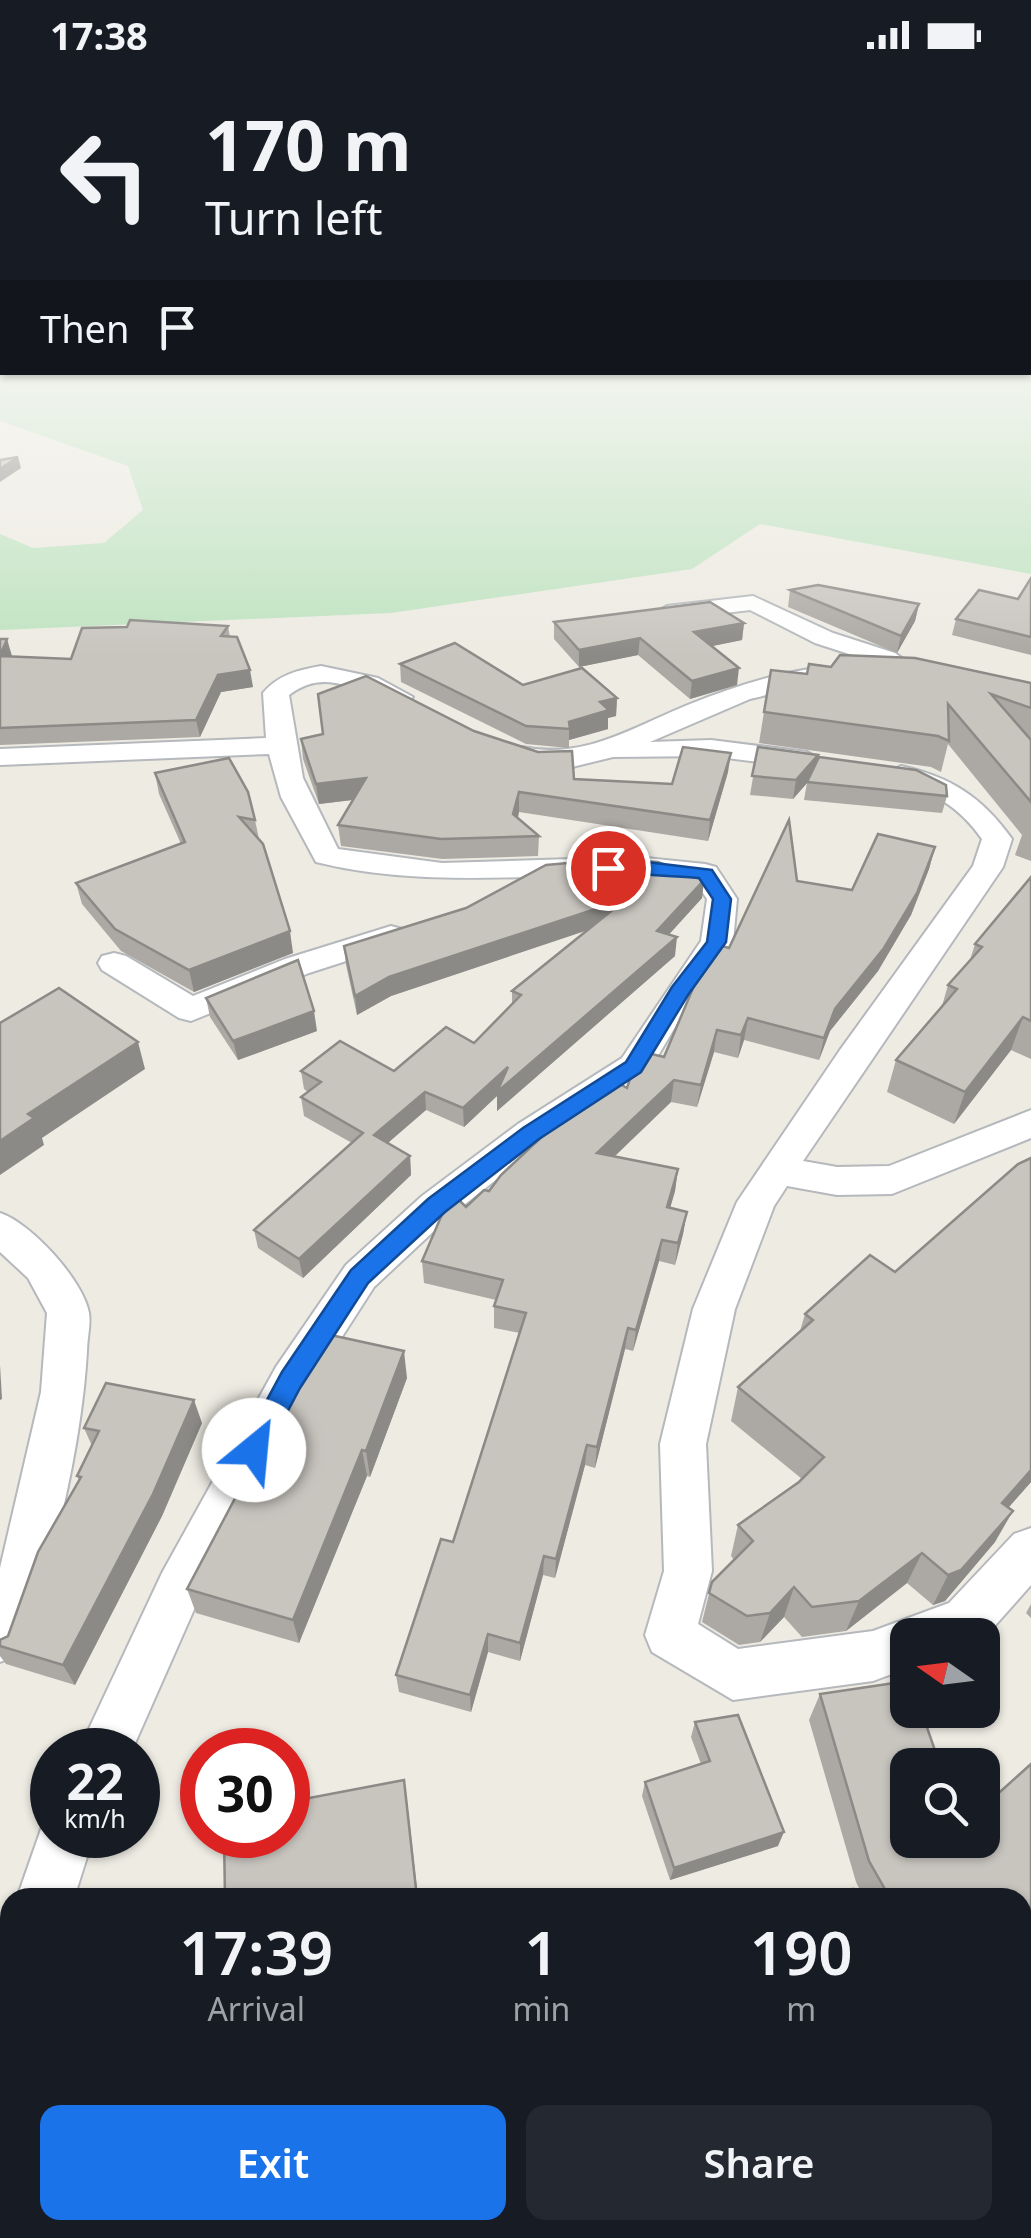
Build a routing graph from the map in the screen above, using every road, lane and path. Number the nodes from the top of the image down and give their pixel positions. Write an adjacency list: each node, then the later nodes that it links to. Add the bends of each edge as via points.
1 (786, 596): 2 (street)
2 (754, 603): 3 (street); 7 (street, via 934,682 848,672 806,677 701,709)
3 (635, 617)
4 (432, 714): 5 (street, via 372,683 323,671 290,679 276,693)
5 (277, 746): 8 (street); 9 (street, via 300,813 326,856 369,868 440,874)
6 (495, 746): 7 (street, via 539,760)
7 (602, 752): 14 (street, via 711,748 920,778 958,794 997,839 988,868)
8 (0, 758)
9 (546, 872): 10 (street); 20 (street, via 638,866 705,874 722,899 716,942 634,1067 436,1206 360,1276 282,1398 179,1589)
10 (484, 901)
11 (419, 927): 12 (street, via 297,966 191,1010)
12 (114, 963)
13 (1031, 1122): 14 (street, via 892,1180 838,1181)
14 (776, 1170): 19 (street, via 756,1202 714,1309 683,1444 688,1572 670,1635 732,1674)
15 (0, 1228): 18 (street, via 42,1267 68,1312 63,1392 24,1568)
16 (1031, 1550): 17 (street)
17 (969, 1618)
18 (0, 1638)
19 (890, 1650)
20 (115, 1728)
21 (58, 1858): 22 (street)
22 (48, 1888)

